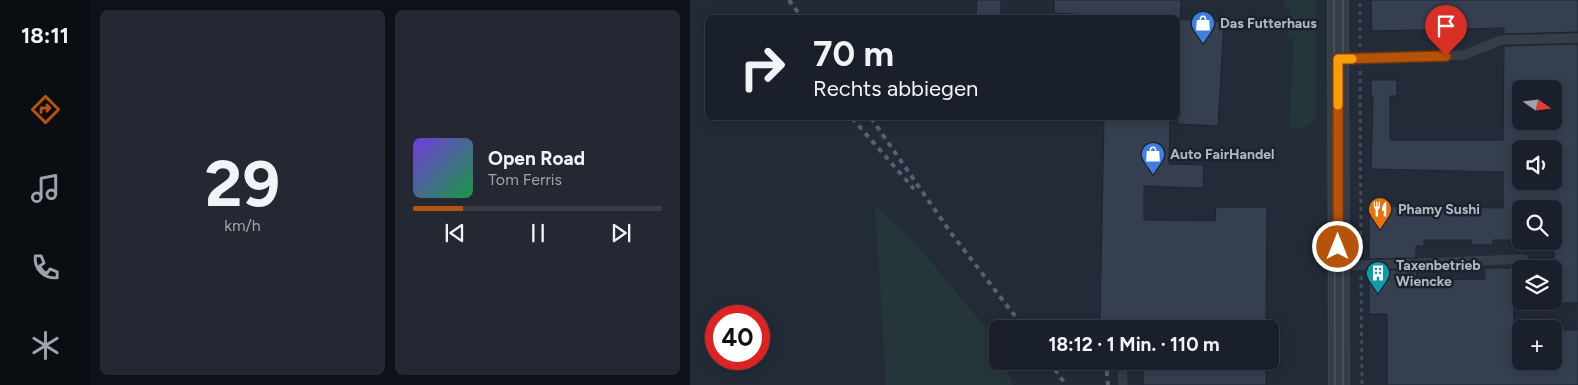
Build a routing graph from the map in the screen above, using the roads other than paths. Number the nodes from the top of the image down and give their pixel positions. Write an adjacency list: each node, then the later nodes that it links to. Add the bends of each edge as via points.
1 (1338, 0): 3 (street)
2 (1578, 38): 3 (lane, via 1501,40 1464,55)
3 (1338, 59): 5 (street)
4 (1524, 259): 5 (lane)
5 (1338, 266): 8 (street)
6 (1122, 370): 7 (lane)
7 (1123, 385)
8 (1339, 385)

